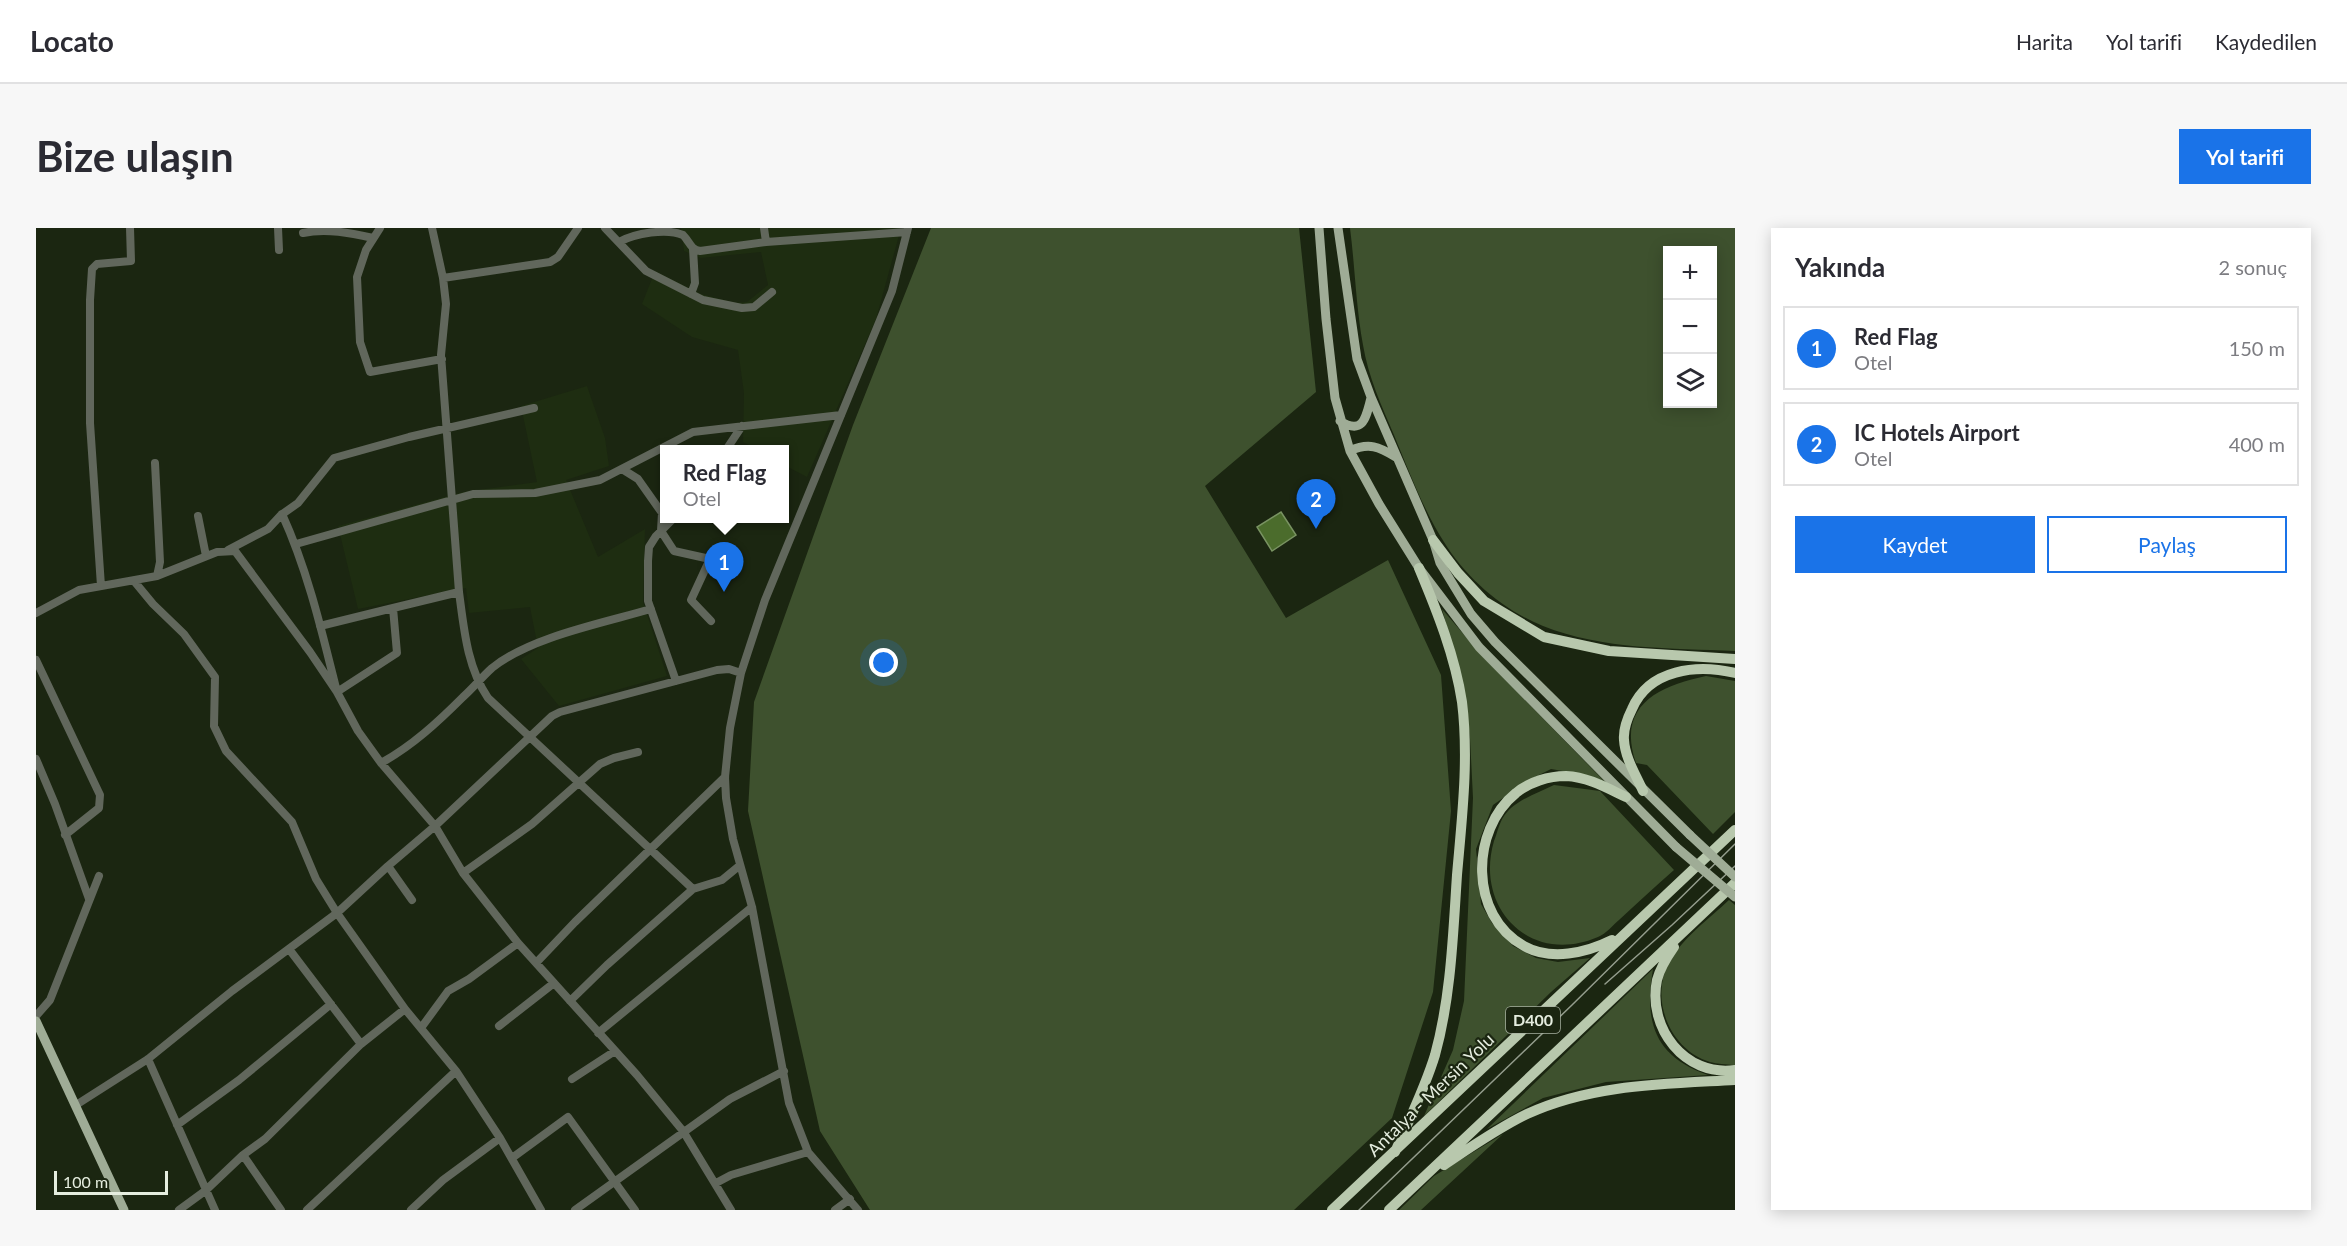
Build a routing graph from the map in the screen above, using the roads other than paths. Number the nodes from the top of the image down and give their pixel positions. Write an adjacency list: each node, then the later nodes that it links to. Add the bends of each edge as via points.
1 (130, 228): 48 (street, via 131,261 97,264 92,269 90,423)
2 (278, 228): 16 (street)
3 (380, 228): 12 (street)
4 (432, 228): 17 (street)
5 (578, 228): 17 (street, via 550,262)
6 (605, 228): 13 (street)
7 (764, 228): 14 (street)
8 (1319, 228): 24 (main road, via 1330,365)
9 (1338, 228): 21 (main road, via 1358,359)
10 (907, 230): 14 (street); 23 (street, via 892,291)
11 (303, 233): 12 (street, via 335,231)
12 (373, 238): 20 (street, via 357,278 360,342 370,372)
13 (619, 242): 15 (street, via 630,236 669,229 683,235); 19 (street, via 646,271)
14 (766, 242): 15 (street)
15 (693, 249): 19 (street, via 695,283)
16 (279, 250)
17 (443, 278): 20 (street, via 446,314)
18 (772, 292): 19 (street, via 760,304 742,308)
19 (691, 294)
20 (442, 359): 26 (street)
21 (1371, 397): 24 (main road, via 1362,423 1349,427); 31 (main road)
22 (534, 408): 26 (street)
23 (841, 415): 25 (street); 57 (street, via 765,600)
24 (1340, 421): 30 (main road)
25 (742, 426): 27 (street, via 693,432); 28 (street)
26 (447, 428): 34 (street); 36 (street, via 334,458 298,503)
27 (668, 445)
28 (729, 445)
29 (660, 449): 33 (street)
30 (1350, 451): 31 (main road, via 1368,445); 45 (main road)
31 (1396, 457): 41 (main road)
32 (155, 463): 46 (street, via 160,562)
33 (622, 469): 34 (street, via 600,480 535,493 473,494); 35 (street, via 638,479)
34 (453, 500): 42 (street); 49 (street)
35 (660, 510)
36 (282, 514): 42 (street); 43 (street, via 258,536)
37 (198, 516): 44 (street)
38 (661, 523): 40 (street)
39 (670, 523): 40 (street)
40 (661, 531): 51 (street, via 648,554); 53 (street, via 674,551 710,559 691,600)
41 (1433, 540): 55 (highway, via 1484,601 1544,637 1609,651); 68 (main road, via 1440,563 1471,614)
42 (296, 544): 54 (street)
43 (228, 550): 44 (street); 61 (street, via 235,551 266,590)
44 (206, 556): 46 (street)
45 (1419, 568): 69 (main road, via 1479,646); 113 (highway, via 1453,661 1466,744 1444,1017 1434,1057)
46 (157, 576): 47 (street)
47 (134, 581): 48 (street); 85 (street, via 184,634 215,677 216,733 226,751 292,822 316,879)
48 (102, 586): 52 (street, via 79,590)
49 (459, 592): 50 (street); 60 (street)
50 (393, 608): 54 (street); 61 (street, via 397,653)
51 (651, 609): 59 (street); 60 (street, via 515,653)
52 (36, 613)
53 (711, 621)
54 (320, 626): 61 (street)
55 (1735, 659)
56 (36, 660): 72 (street, via 100,795 99,808)
57 (741, 673): 59 (street, via 717,670); 66 (street, via 729,728)
58 (1735, 673): 68 (highway, via 1693,669 1672,673 1652,682 1635,702 1625,724 1624,741)
59 (676, 681): 62 (street, via 560,712)
60 (477, 682): 62 (street, via 488,698); 65 (street, via 424,734)
61 (337, 692): 65 (street)
62 (532, 737): 67 (street); 70 (street)
63 (638, 752): 67 (street, via 600,764)
64 (36, 759): 72 (street)
65 (381, 763): 70 (street)
66 (725, 777): 73 (street); 75 (street)
67 (578, 782): 73 (street); 76 (street, via 531,824)
68 (1643, 791): 78 (main road, bridge)
69 (1626, 797): 81 (main road, bridge, via 1676,847); 86 (highway, via 1595,782 1566,776 1525,786 1504,803 1492,821 1481,862 1489,906 1503,929 1525,947 1549,954 1575,952)
70 (435, 826): 74 (street); 76 (street)
71 (1735, 830): 86 (highway, Antalya - Mersin Yolu / D400)
72 (65, 835): 82 (street)
73 (652, 849): 80 (street); 90 (street)
74 (388, 866): 83 (street); 85 (street)
75 (739, 866): 80 (street, via 722,880); 84 (street)
76 (463, 873): 88 (street)
77 (99, 876): 82 (street)
78 (1735, 877)
79 (1735, 883): 87 (highway, D400)
80 (693, 889): 92 (street)
81 (1735, 897)
82 (88, 899): 95 (street, via 50,1000)
83 (411, 900)
84 (752, 907): 99 (street); 105 (street)
85 (337, 913): 89 (street); 94 (street)
86 (1623, 934): 113 (highway, Antalya - Mersin Yolu / D400)
87 (1682, 934): 103 (highway, via 1657,980 1656,1007 1663,1032 1687,1059 1716,1070); 116 (highway, D400)
88 (518, 943): 90 (street); 98 (street, via 448,991)
89 (289, 949): 93 (street); 102 (street)
90 (536, 963): 91 (street)
91 (554, 983): 92 (street); 97 (street)
92 (570, 1001): 99 (street)
93 (332, 1004): 100 (street); 109 (street)
94 (405, 1009): 98 (street); 100 (street)
95 (36, 1016)
96 (36, 1022): 108 (main road)
97 (499, 1026)
98 (421, 1028): 104 (street)
99 (598, 1032): 101 (street)
100 (362, 1044): 114 (street, via 265,1139)
101 (615, 1051): 106 (street); 110 (street)
102 (148, 1059): 108 (street); 109 (street)
103 (1735, 1070)
104 (456, 1071): 111 (street); 125 (street)
105 (784, 1071): 110 (street, via 730,1099); 112 (street, via 789,1103)
106 (572, 1079)
107 (1735, 1080): 116 (highway, via 1625,1088 1566,1100 1512,1121)
108 (76, 1105): 121 (main road)
109 (177, 1125): 119 (street)
110 (683, 1131): 117 (street); 118 (street)
111 (500, 1138): 115 (street); 126 (street, via 443,1180)
112 (808, 1152): 118 (street); 120 (street)
113 (1395, 1152): 133 (highway, Antalya - Mersin Yolu / D400)
114 (243, 1155): 119 (street); 124 (street)
115 (512, 1158): 117 (street, via 568,1117); 127 (street)
116 (1421, 1180): 134 (highway, D400)
117 (615, 1182): 128 (street); 129 (street)
118 (716, 1183): 130 (street)
119 (205, 1191): 122 (street); 123 (street)
120 (850, 1199): 131 (street); 132 (street)
121 (124, 1210)
122 (179, 1210)
123 (215, 1210)
124 (281, 1210)
125 (307, 1210)
126 (411, 1210)
127 (541, 1210)
128 (575, 1210)
129 (635, 1210)
130 (731, 1210)
131 (835, 1210)
132 (858, 1210)
133 (1332, 1210)
134 (1389, 1210)

